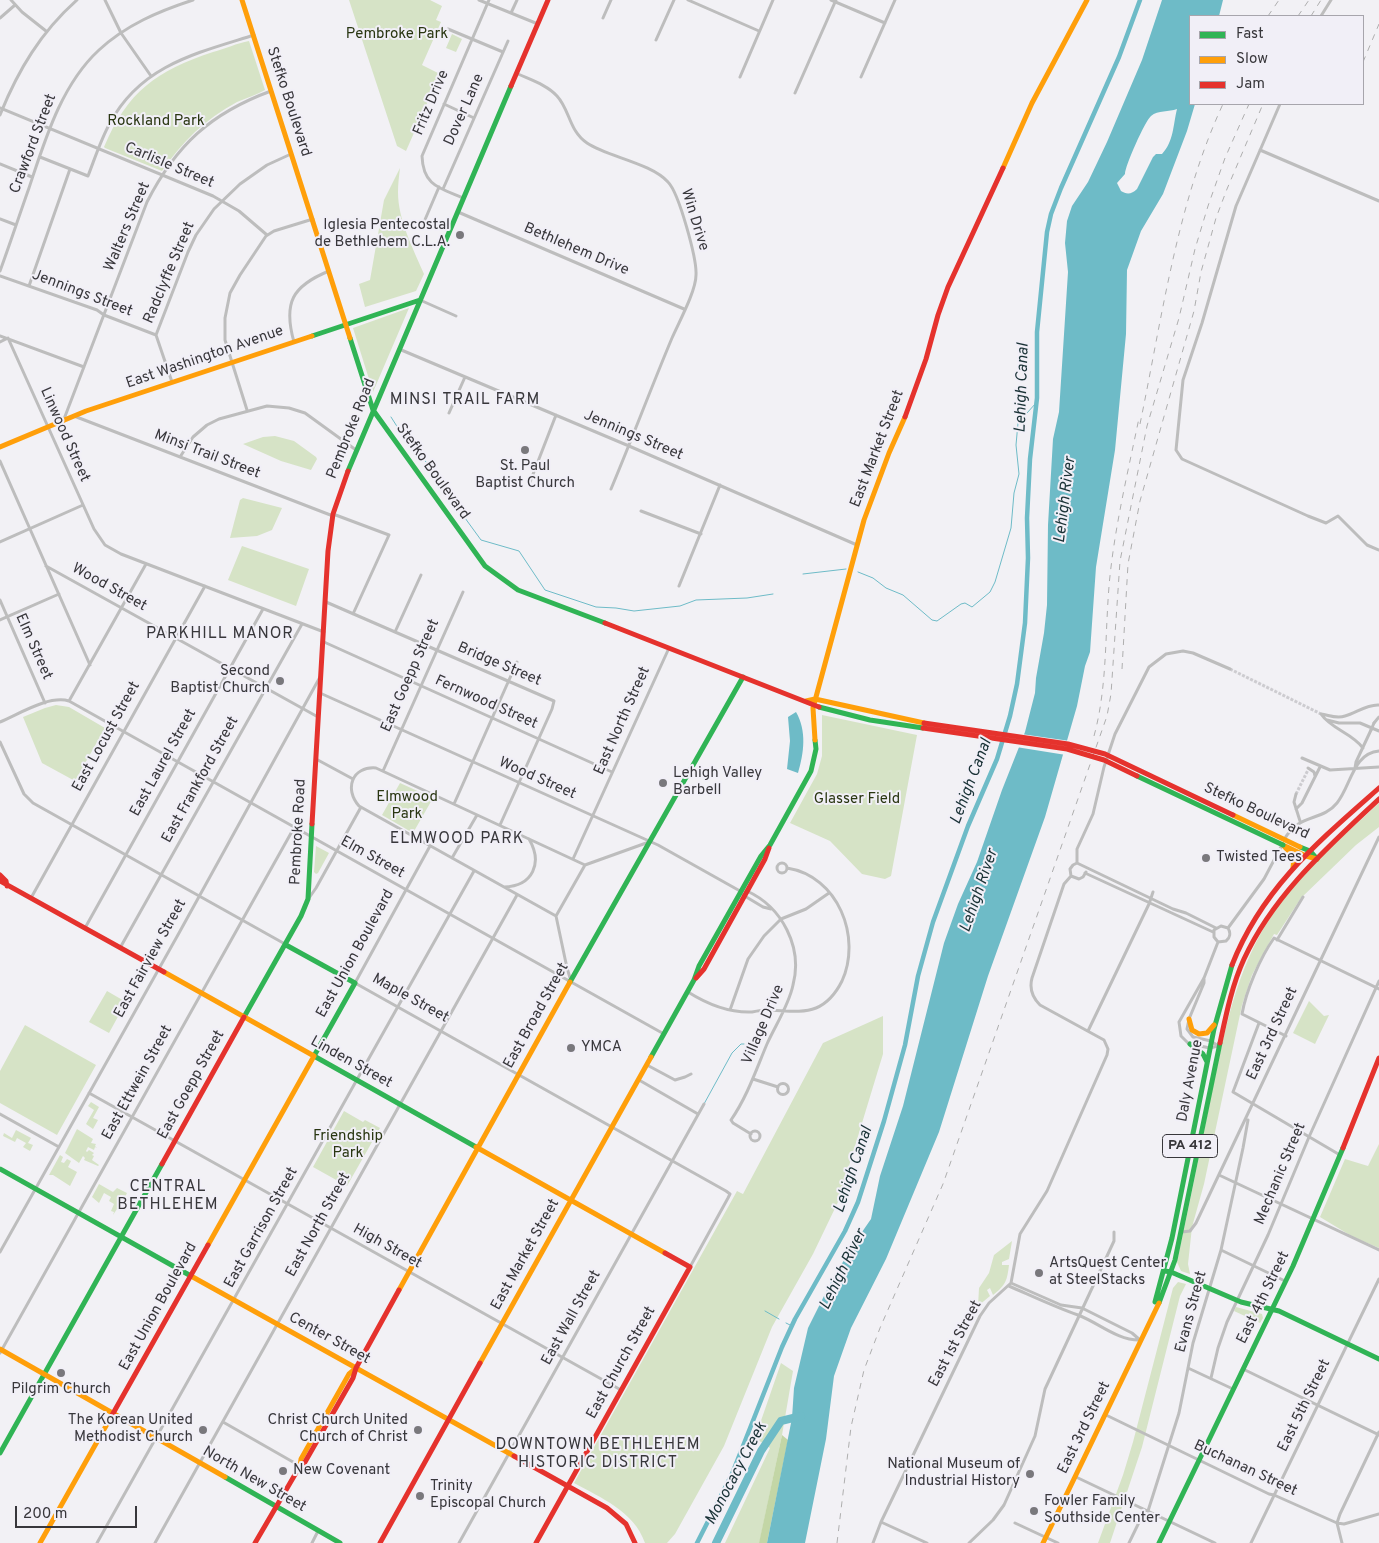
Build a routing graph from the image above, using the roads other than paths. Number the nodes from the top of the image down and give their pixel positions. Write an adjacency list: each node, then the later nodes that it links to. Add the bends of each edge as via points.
1 (12, 0): 18 (street)
2 (77, 0): 26 (street)
3 (105, 0): 28 (street)
4 (193, 0): 28 (street, Crawford Street, via 144,18)
5 (242, 0): 29 (main road, Stefko Boulevard)
6 (479, 0): 17 (street)
7 (517, 0): 19 (street)
8 (548, 0): 24 (main road, Pembroke Road)
9 (611, 0): 22 (street)
10 (674, 0): 31 (street)
11 (688, 0): 27 (street)
12 (773, 0): 27 (street)
13 (895, 0): 23 (street)
14 (1087, 0): 104 (main road, East Market Street, via 1032,103 948,287 926,359 868,507)
15 (1331, 0): 20 (street)
16 (834, 1): 23 (street); 39 (street)
17 (488, 2): 19 (street); 30 (street, Fritz Drive)
18 (15, 4): 21 (street); 26 (street)
19 (512, 13): 24 (street)
20 (1322, 15)
21 (0, 18)
22 (603, 18)
23 (884, 23): 37 (street)
24 (539, 24): 34 (main road, Pembroke Road)
25 (448, 29): 30 (street)
26 (46, 31): 42 (street, via 27,57)
27 (759, 32): 36 (street)
28 (121, 33): 35 (street); 45 (street, Crawford Street, via 100,50 75,79)
29 (254, 35): 35 (street, via 183,58); 38 (main road, Stefko Boulevard)
30 (472, 39): 33 (street); 40 (street, Fritz Drive)
31 (656, 40)
32 (508, 41): 33 (street, Dover Lane)
33 (503, 52): 44 (street, Dover Lane)
34 (518, 74): 55 (main road, Pembroke Road); 69 (street, Win Drive, via 554,93 563,104 574,130 588,143 649,170 672,186 696,266 694,288)
35 (151, 76): 46 (street, via 119,109)
36 (740, 77)
37 (861, 77)
38 (271, 92): 48 (main road, Stefko Boulevard); 52 (street, Walters Street, via 237,105 210,122 185,145)
39 (795, 93)
40 (444, 104): 44 (street); 54 (street, Fritz Drive, via 422,158 428,180)
41 (1280, 105): 47 (street)
42 (1, 109): 43 (street); 45 (street, Carlisle Street)
43 (0, 115)
44 (474, 118): 54 (street, Dover Lane)
45 (50, 129): 46 (street, Carlisle Street); 49 (street, Crawford Street)
46 (99, 149): 51 (street, via 88,176); 52 (street, Carlisle Street)
47 (1260, 150): 57 (street); 105 (street, via 1236,206 1183,380 1176,450 1182,459 1308,516 1326,523 1338,516 1367,544)
48 (291, 154): 56 (street, Radclyffe Street, via 247,178); 60 (main road, Stefko Boulevard)
49 (40, 157): 51 (street); 53 (street, Crawford Street)
50 (0, 164): 53 (street)
51 (70, 169): 67 (street)
52 (163, 176): 56 (street, Carlisle Street); 70 (street, Walters Street, via 147,202)
53 (32, 177): 62 (street, Crawford Street)
54 (441, 188): 55 (street, Fritz Drive); 61 (street, Dover Lane)
55 (464, 198): 58 (main road, Pembroke Road)
56 (222, 201): 63 (street, Carlisle Street); 73 (street, Radclyffe Street, via 205,220 192,243)
57 (1379, 201)
58 (458, 212): 68 (main road, Pembroke Road); 69 (street, Bethlehem Drive)
59 (0, 219): 62 (street)
60 (313, 219): 63 (street); 64 (main road, Stefko Boulevard)
61 (424, 222)
62 (16, 224): 65 (street, Crawford Street)
63 (267, 235): 79 (street, via 228,298 225,333)
64 (329, 270): 72 (main road, Stefko Boulevard); 77 (street, via 306,282 293,300 288,320)
65 (0, 271)
66 (0, 276): 67 (street, Jennings Street)
67 (29, 286): 70 (street, Jennings Street)
68 (420, 300): 71 (street); 72 (main road, East Washington Avenue); 78 (main road, Pembroke Road)
69 (684, 309): 90 (street, Win Drive)
70 (104, 315): 73 (street, Jennings Street); 80 (street, Walters Street)
71 (456, 316)
72 (346, 324): 77 (main road, East Washington Avenue); 84 (main road, Stefko Boulevard)
73 (156, 335): 82 (street, Radclyffe Street)
74 (0, 336): 75 (street)
75 (8, 338): 76 (street); 80 (street); 89 (street, Linwood Street)
76 (0, 342)
77 (294, 342): 79 (main road, East Washington Avenue)
78 (399, 350): 81 (street, Jennings Street); 84 (main road, Pembroke Road)
79 (231, 363): 82 (main road, East Washington Avenue); 83 (street)
80 (84, 367): 88 (street, Walters Street)
81 (465, 377): 85 (street); 86 (street, Jennings Street)
82 (172, 382): 87 (main road, East Washington Avenue)
83 (247, 410): 92 (street, via 281,406 298,410); 93 (street, via 207,425 193,437)
84 (373, 410): 92 (main road, Pembroke Road); 125 (main road, Stefko Boulevard, via 494,574 518,590)
85 (449, 413)
86 (556, 415): 90 (street, Jennings Street); 95 (street)
87 (73, 416): 88 (main road, East Washington Avenue); 93 (street, Minsi Trail Street)
88 (64, 420): 89 (main road, East Washington Avenue)
89 (48, 426): 91 (main road, East Washington Avenue); 98 (street, Linwood Street)
90 (629, 446): 96 (street, Jennings Street); 97 (street, Win Drive)
91 (0, 447)
92 (356, 450): 100 (main road, Pembroke Road)
93 (180, 457): 100 (street, Minsi Trail Street)
94 (0, 461): 101 (street)
95 (530, 482)
96 (720, 485): 102 (street); 104 (street, Jennings Street)
97 (611, 489)
98 (83, 505): 101 (street); 106 (street, Linwood Street, via 100,540 113,551)
99 (642, 511): 102 (street)
100 (333, 515): 114 (main road, Pembroke Road); 117 (street, Minsi Trail Street, via 389,535)
101 (30, 528): 103 (street); 107 (street)
102 (701, 534): 110 (street)
103 (0, 542)
104 (857, 544): 137 (main road, East Market Street)
105 (1379, 550)
106 (146, 564): 109 (street); 115 (street)
107 (46, 566): 112 (street); 115 (street, Wood Street)
108 (420, 575): 122 (street)
109 (205, 586): 116 (street); 123 (street, East Locust Street)
110 (679, 586)
111 (463, 592): 126 (street, East Goepp Street)
112 (59, 594): 118 (street); 128 (street)
113 (0, 600): 118 (street, Elm Street)
114 (326, 602): 117 (street, Bridge Street); 121 (main road, Pembroke Road)
115 (122, 608): 123 (street, Wood Street); 128 (street)
116 (263, 608): 120 (street); 129 (street, East Laurel Street)
117 (353, 614): 122 (street, Bridge Street)
118 (8, 616): 119 (street); 140 (street, Elm Street)
119 (0, 620)
120 (302, 624): 121 (street); 135 (street, East Frankford Street)
121 (324, 632): 124 (main road, Pembroke Road)
122 (395, 632): 126 (street, Bridge Street)
123 (176, 638): 129 (street, Wood Street); 152 (street, East Locust Street)
124 (324, 642): 131 (main road, Pembroke Road); 134 (street, Fernwood Street)
125 (669, 647): 132 (main road, Stefko Boulevard); 166 (street, East North Street)
126 (437, 650): 133 (street, Bridge Street); 134 (street, East Goepp Street)
127 (517, 662): 133 (street)
128 (90, 665): 138 (street)
129 (230, 668): 135 (street, Wood Street); 158 (street, East Laurel Street)
130 (1230, 669): 197 (street, via 1183,651 1166,654 1149,667 1115,734 1093,814 1078,849)
131 (320, 676): 136 (main road, Pembroke Road); 143 (street, East Fairview Street)
132 (743, 677): 139 (main road, Stefko Boulevard); 187 (main road, East Broad Street)
133 (509, 682): 147 (street); 153 (street, Bridge Street, via 554,701)
134 (420, 686): 147 (street, Fernwood Street); 150 (street, East Goepp Street)
135 (267, 688): 143 (street, Wood Street); 169 (street, East Frankford Street)
136 (320, 692): 145 (main road, Pembroke Road); 150 (street, Wood Street)
137 (816, 699): 139 (main road, Stefko Boulevard); 142 (main road, East Market Street); 149 (main road, Stefko Boulevard)
138 (70, 701): 140 (street); 152 (street, Elm Street)
139 (806, 701): 142 (main road, Stefko Boulevard)
140 (45, 702): 148 (street)
141 (1379, 705): 144 (street, via 1344,717)
142 (814, 706): 149 (main road, Stefko Boulevard, via 870,720); 212 (main road, East Market Street, via 816,749 811,772 761,856)
143 (303, 709): 145 (street, Wood Street); 174 (street, East Fairview Street)
144 (1323, 715): 151 (street, via 1337,723 1360,723); 155 (street, via 1327,722)
145 (318, 717): 157 (main road, Pembroke Road)
146 (1379, 717): 155 (street, bridge)
147 (492, 718): 153 (street, Fernwood Street); 159 (street)
148 (0, 722)
149 (924, 725): 191 (main road, Stefko Boulevard, bridge, via 1061,748 1104,760); 191 (main road, Stefko Boulevard, bridge, via 1068,744 1106,754)
150 (401, 729): 159 (street, Wood Street); 165 (street, East Goepp Street)
151 (1379, 731)
152 (124, 732): 158 (street, Elm Street); 181 (street, East Locust Street)
153 (538, 739): 166 (street, Fernwood Street); 170 (street)
154 (0, 742): 181 (street, Maple Street, via 26,797)
155 (1363, 748): 163 (street)
156 (1379, 751): 163 (street, via 1367,754)
157 (316, 759): 168 (street); 184 (main road, Pembroke Road)
158 (178, 762): 169 (street, Elm Street); 192 (street, East Laurel Street)
159 (473, 762): 170 (street, Wood Street); 175 (street)
160 (1311, 762): 161 (street); 164 (street); 164 (street, via 1303,759)
161 (1320, 767): 163 (street, via 1330,770); 167 (street)
162 (1379, 767): 163 (street)
163 (1355, 768): 180 (street, via 1335,806)
164 (1308, 769): 167 (street, via 1314,772)
165 (383, 771): 168 (street, via 366,768); 175 (street)
166 (612, 772): 179 (street, East North Street)
167 (1315, 777): 177 (street)
168 (353, 779): 176 (street, via 352,796)
169 (213, 781): 174 (street, Elm Street); 204 (street, East Frankford Street)
170 (519, 783): 179 (street, Wood Street); 182 (street)
171 (1379, 788): 190 (main road, Daly Avenue / PA 412)
172 (1296, 794): 177 (street)
173 (1379, 799): 196 (main road, Daly Avenue / PA 412)
174 (252, 802): 183 (street, Elm Street); 215 (street, East Fairview Street)
175 (454, 804): 178 (street)
176 (361, 807): 188 (street); 189 (street, East Goepp Street)
177 (1296, 809): 180 (street)
178 (476, 815): 182 (street); 194 (street)
179 (592, 816): 187 (street, Wood Street); 195 (street, East North Street)
180 (1300, 821): 227 (street, via 1287,834 1264,879)
181 (71, 824): 192 (street, Maple Street); 217 (street, East Locust Street)
182 (500, 825): 186 (street)
183 (295, 826): 184 (street, Elm Street); 224 (street, East Ettwein Street)
184 (312, 837): 189 (street, Elm Street); 218 (main road, Pembroke Road)
185 (1379, 837): 234 (street, East 3rd Street)
186 (528, 838): 195 (street); 209 (street, via 536,857 532,872 521,883)
187 (649, 842): 198 (street); 212 (street, Wood Street); 237 (main road, East Broad Street)
188 (430, 846): 194 (street); 210 (street, East Union Boulevard)
189 (337, 851): 210 (street, Elm Street); 218 (street, East Goepp Street)
190 (1310, 851): 191 (main road, Stefko Boulevard); 193 (main road, Daly Avenue / PA 412); 196 (main road, Stefko Boulevard)
191 (1297, 852): 193 (main road, Stefko Boulevard); 201 (main road)
192 (125, 854): 204 (street, Maple Street); 225 (street, East Laurel Street)
193 (1306, 856): 196 (main road, Stefko Boulevard); 201 (main road, Daly Avenue / PA 412)
194 (452, 858): 202 (street)
195 (573, 859): 198 (street)
196 (1317, 859): 256 (main road, Daly Avenue / PA 412, via 1281,897 1260,928 1231,997)
197 (1077, 863): 199 (street); 206 (street, via 1070,869)
198 (585, 865): 222 (street)
199 (1084, 867): 203 (street); 219 (street)
200 (787, 868): 213 (street, via 807,875)
201 (1293, 868): 249 (main road, Daly Avenue / PA 412, via 1265,902 1239,947 1223,989)
202 (474, 871): 209 (street); 221 (street, East Garrison Street)
203 (1085, 873): 206 (street, via 1079,879); 219 (street)
204 (161, 874): 215 (street, Maple Street); 233 (street, East Frankford Street)
205 (0, 875): 208 (main road)
206 (1071, 876): 251 (street, via 1064,884 1030,985 1040,1006)
207 (0, 881): 208 (main road, Linden Street)
208 (8, 886): 217 (main road, Linden Street)
209 (503, 886): 214 (street)
210 (406, 890): 221 (street, Elm Street); 239 (street, East Union Boulevard)
211 (1153, 892): 219 (street)
212 (744, 893): 220 (street, Village Drive); 220 (street, Village Drive, via 767,903); 241 (main road, East Market Street, via 699,966)
213 (829, 893): 223 (street); 245 (street, via 842,912 848,931 849,953 844,974 825,1003 806,1011)
214 (517, 895): 222 (street); 229 (street, East North Street)
215 (200, 896): 224 (street, Maple Street); 235 (street, East Fairview Street)
216 (1303, 897): 230 (street)
217 (30, 898): 225 (main road, Linden Street)
218 (308, 899): 232 (main road, East Goepp Street)
219 (1150, 900): 226 (street); 228 (street); 251 (street)
220 (771, 910): 223 (street, Village Drive)
221 (450, 914): 229 (street, Elm Street); 243 (street, East Garrison Street)
222 (556, 916): 237 (street)
223 (781, 919): 244 (street, via 752,952); 245 (street, Village Drive, via 794,948 795,969 793,986)
224 (242, 920): 232 (street, Maple Street); 242 (street, East Ettwein Street)
225 (84, 928): 233 (main road, Linden Street)
226 (1216, 928): 227 (street); 228 (street)
227 (1228, 928): 231 (street, via 1228,940)
228 (1213, 932): 231 (street)
229 (494, 938): 237 (street, Elm Street); 250 (street, East North Street)
230 (1276, 939): 234 (street); 248 (street, via 1259,965 1242,1014)
231 (1218, 942): 236 (street)
232 (286, 945): 239 (main road, Maple Street); 246 (main road, East Goepp Street)
233 (120, 948): 235 (main road, Linden Street)
234 (1320, 962): 240 (street); 253 (street, East 3rd Street)
235 (158, 970): 242 (main road, Linden Street); 268 (street, East Fairview Street)
236 (1204, 978): 247 (street); 255 (street, via 1179,1022 1181,1036)
237 (571, 981): 252 (street, Elm Street); 262 (main road, East Broad Street)
238 (1379, 981): 240 (street, Mechanic Street)
239 (355, 983): 243 (street, Maple Street); 258 (main road, East Union Boulevard)
240 (1378, 989): 278 (street, Mechanic Street)
241 (688, 992): 244 (street); 252 (main road, East Market Street)
242 (201, 994): 246 (main road, Linden Street); 275 (street, East Ettwein Street)
243 (398, 1007): 250 (street, Maple Street); 265 (street, East Garrison Street)
244 (730, 1010): 245 (street)
245 (783, 1010): 264 (street, Village Drive)
246 (244, 1017): 258 (main road, Linden Street); 279 (main road, East Goepp Street)
247 (1189, 1019): 249 (main road, via 1192,1030 1199,1034 1207,1033); 254 (street, via 1187,1029 1190,1035)
248 (1259, 1023): 253 (street); 271 (street, via 1233,1092)
249 (1215, 1024): 254 (main road, Daly Avenue / PA 412)
250 (442, 1030): 262 (street, Maple Street); 269 (street, East North Street)
251 (1088, 1031): 311 (street, via 1107,1043 1107,1055 1047,1191 1020,1234)
252 (664, 1034): 261 (main road, East Market Street)
253 (1286, 1036): 271 (street, East 3rd Street)
254 (1212, 1042): 256 (street); 257 (main road, Daly Avenue / PA 412)
255 (1190, 1044): 257 (street); 260 (main road, via 1203,1054)
256 (1219, 1046): 257 (street); 296 (main road, Daly Avenue / PA 412)
257 (1210, 1048): 260 (main road, Daly Avenue / PA 412)
258 (314, 1056): 265 (main road, Linden Street); 286 (main road, East Union Boulevard)
259 (1379, 1058): 282 (main road, East 4th Street)
260 (1207, 1063): 305 (main road, Daly Avenue / PA 412)
261 (647, 1065): 263 (street, via 675,1080); 266 (main road, East Market Street)
262 (519, 1074): 276 (street, Maple Street); 281 (main road, East Broad Street)
263 (691, 1074)
264 (753, 1079): 267 (street); 277 (street, Village Drive, via 731,1120)
265 (357, 1080): 269 (main road, Linden Street); 291 (street, East Garrison Street)
266 (639, 1080): 273 (street); 276 (main road, East Market Street)
267 (778, 1087)
268 (89, 1093): 275 (street, High Street); 280 (street, East Fairview Street)
269 (400, 1104): 281 (main road, Linden Street); 295 (street, East North Street)
270 (704, 1104): 273 (street, East Wall Street)
271 (1254, 1104): 274 (street, East 3rd Street); 278 (street)
272 (0, 1114): 280 (street)
273 (698, 1114): 283 (street, East Wall Street)
274 (1248, 1116): 285 (street, East 3rd Street); 287 (street, Evans Street)
275 (132, 1117): 279 (street, High Street); 293 (street, East Ettwein Street)
276 (612, 1126): 283 (street, Maple Street); 290 (main road, East Market Street)
277 (751, 1134)
278 (1309, 1137): 282 (street); 292 (street, Mechanic Street)
279 (175, 1141): 286 (street, High Street); 299 (main road, East Goepp Street)
280 (59, 1147): 288 (street, East Fairview Street)
281 (477, 1148): 290 (main road, Linden Street); 306 (main road, East Broad Street)
282 (1340, 1155): 294 (main road, East 4th Street)
283 (672, 1161): 289 (street, Maple Street); 298 (street, East Wall Street)
284 (0, 1168): 288 (main road, Center Street)
285 (1219, 1175): 287 (street); 296 (street, East 3rd Street, via 1193,1228)
286 (244, 1180): 291 (street, High Street); 308 (main road, East Union Boulevard)
287 (1236, 1182): 292 (street); 300 (street, Evans Street)
288 (36, 1188): 293 (main road, Center Street); 302 (street, East Fairview Street)
289 (730, 1194): 304 (street, East Church Street)
290 (570, 1202): 298 (main road, Linden Street); 320 (main road, East Market Street)
291 (287, 1204): 295 (street, High Street); 313 (street, East Garrison Street)
292 (1281, 1204): 294 (street); 303 (street, Mechanic Street)
293 (79, 1213): 299 (main road, Center Street); 323 (street, East Ettwein Street)
294 (1314, 1218): 301 (street); 310 (main road, East 4th Street)
295 (330, 1228): 306 (street, High Street); 319 (street, East North Street)
296 (1181, 1231): 307 (main road, Daly Avenue / PA 412)
297 (1114, 1232): 315 (street, via 1114,1241)
298 (631, 1234): 304 (main road, Linden Street); 324 (street, East Wall Street)
299 (122, 1237): 308 (main road, Center Street); 329 (main road, East Goepp Street)
300 (1221, 1250): 303 (street); 312 (street, Evans Street)
301 (1379, 1250)
302 (0, 1252)
303 (1254, 1266): 310 (street); 314 (street, Mechanic Street)
304 (690, 1267): 332 (main road, East Church Street)
305 (1165, 1271): 307 (main road); 318 (main road, Daly Avenue / PA 412)
306 (408, 1272): 320 (street, High Street); 326 (main road, East Broad Street)
307 (1171, 1272): 312 (main road); 318 (main road, Daly Avenue / PA 412)
308 (191, 1276): 313 (main road, Center Street); 334 (main road, East Union Boulevard)
309 (1379, 1279): 322 (street, East 5th Street)
310 (1286, 1281): 316 (main road, East 4th Street)
311 (1010, 1284): 315 (street, via 1061,1305); 317 (street); 353 (street, East 1st Street, via 980,1316)
312 (1210, 1289): 314 (main road); 327 (street, Evans Street)
313 (234, 1300): 319 (main road, Center Street); 339 (street, East Garrison Street)
314 (1237, 1301): 316 (main road); 330 (street, Mechanic Street, via 1220,1340)
315 (1082, 1308): 317 (street); 321 (street)
316 (1272, 1309): 322 (main road); 328 (main road, East 4th Street)
317 (1078, 1315): 321 (street, via 1129,1340); 370 (street, via 1045,1389 1035,1436 1004,1505 994,1520)
318 (1148, 1323): 321 (main road, East 3rd Street / PA 412)
319 (277, 1324): 326 (main road, Center Street); 337 (street, East North Street)
320 (503, 1324): 324 (street, High Street); 336 (main road, East Market Street)
321 (1140, 1340): 335 (main road, East 3rd Street / PA 412)
322 (1347, 1344): 325 (main road); 333 (street, East 5th Street)
323 (0, 1351): 329 (main road, North New Street)
324 (562, 1358): 332 (street, High Street); 342 (street, East Wall Street)
325 (1379, 1360)
326 (356, 1368): 336 (main road, Center Street); 345 (main road, East Broad Street)
327 (1188, 1368): 330 (street); 340 (street, Evans Street)
328 (1243, 1369): 331 (main road, East 4th Street); 333 (street)
329 (45, 1374): 334 (main road, North New Street); 341 (main road, East Goepp Street)
330 (1211, 1378): 331 (street)
331 (1233, 1389): 343 (main road, East 4th Street)
332 (621, 1390): 347 (main road, East Church Street)
333 (1318, 1405): 338 (street); 348 (street, East 5th Street)
334 (113, 1414): 339 (main road, North New Street); 359 (main road, East Union Boulevard)
335 (1105, 1415): 340 (street, Buchanan Street); 346 (main road, East 3rd Street / PA 412)
336 (448, 1420): 342 (main road, Center Street); 365 (main road, East Market Street)
337 (223, 1422): 344 (street, East North Street); 345 (street)
338 (1379, 1434): 355 (street)
339 (156, 1438): 344 (main road, North New Street); 360 (street, East Garrison Street)
340 (1169, 1446): 343 (street, Buchanan Street); 350 (street, Evans Street)
341 (0, 1453)
342 (509, 1454): 347 (main road, Center Street); 366 (street, East Wall Street)
343 (1199, 1460): 348 (street, Buchanan Street); 352 (main road, East 4th Street)
344 (200, 1463): 349 (main road, North New Street); 361 (street, East North Street)
345 (300, 1466): 349 (main road, East Broad Street)
346 (1076, 1477): 350 (street); 357 (main road, East 3rd Street / PA 412)
347 (568, 1486): 358 (main road, Center Street, via 616,1514 629,1529); 367 (main road, East Church Street)
348 (1274, 1495): 355 (street, Buchanan Street); 375 (street, East 5th Street)
349 (276, 1507): 356 (main road, North New Street); 362 (main road, East Broad Street)
350 (1147, 1510): 352 (street); 372 (street, Evans Street)
351 (1379, 1514): 355 (street)
352 (1169, 1521): 373 (main road, East 4th Street); 374 (street)
353 (881, 1522): 368 (street, East 1st Street); 369 (street)
354 (1015, 1523): 357 (street)
355 (1337, 1524): 376 (street)
356 (318, 1531): 363 (street); 364 (main road, North New Street)
357 (1045, 1540): 371 (street)
358 (633, 1542)
359 (40, 1543)
360 (97, 1543)
361 (155, 1543)
362 (255, 1543)
363 (312, 1543)
364 (340, 1543)
365 (380, 1543)
366 (459, 1543)
367 (536, 1543)
368 (873, 1543)
369 (927, 1543)
370 (969, 1543)
371 (1058, 1543)
372 (1129, 1543)
373 (1159, 1543)
374 (1215, 1543)
375 (1251, 1543)
376 (1342, 1543)

